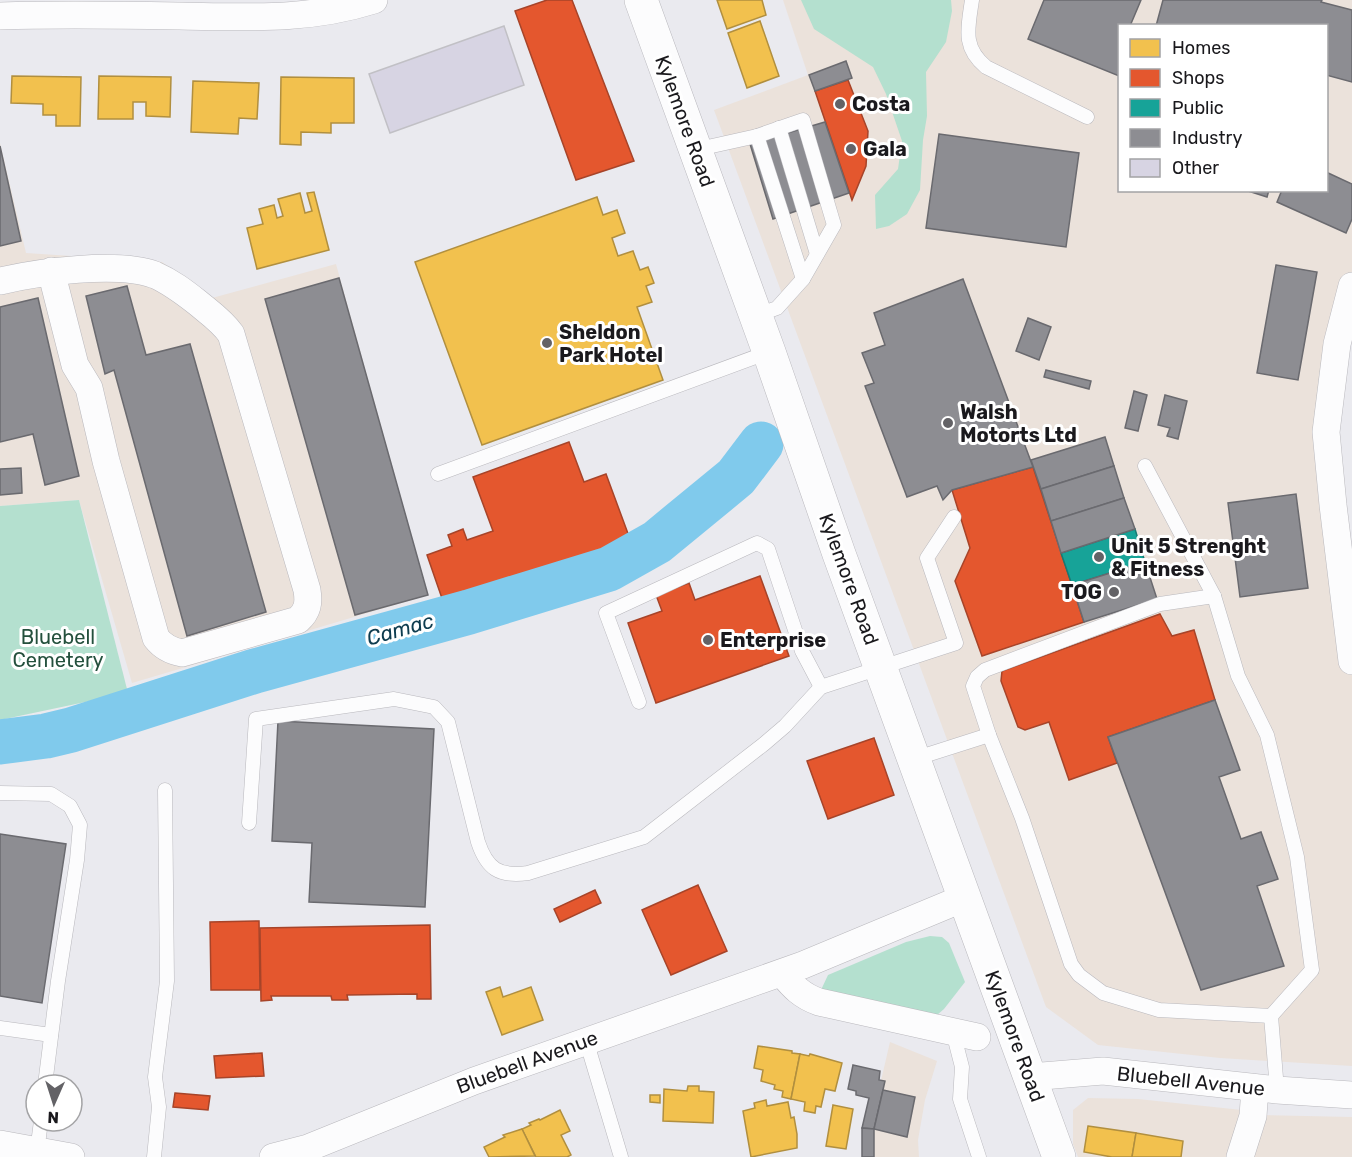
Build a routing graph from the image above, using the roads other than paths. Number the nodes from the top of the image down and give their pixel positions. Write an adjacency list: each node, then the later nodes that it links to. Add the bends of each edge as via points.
1 (375, 0): 4 (street, via 302,16 261,18)
2 (641, 0): 8 (main road, Kylemore Road)
3 (972, 0): 5 (lane, via 968,32 976,59)
4 (8, 11)
5 (1087, 117)
6 (779, 128): 7 (lane); 9 (lane); 9 (lane, via 803,120 834,225)
7 (757, 136): 8 (lane); 11 (lane)
8 (694, 150): 14 (main road, Kylemore Road)
9 (817, 255): 11 (lane)
10 (51, 272): 10 (street, via 117,269 154,275 216,317 231,334 307,590 308,605 298,620 182,652 172,651 156,638 88,388 75,365); 12 (street)
11 (803, 279): 14 (lane, via 777,308)
12 (0, 281)
13 (1352, 286): 20 (street, via 1337,344 1326,432)
14 (755, 316): 15 (main road, Kylemore Road)
15 (769, 352): 17 (lane); 21 (main road, Kylemore Road)
16 (1145, 466): 19 (lane)
17 (438, 474)
18 (954, 517): 21 (lane, via 927,558 956,643)
19 (1214, 596): 24 (lane, via 1160,604 985,670 973,686); 31 (lane, via 1238,676 1267,735 1297,857 1312,970)
20 (1352, 661)
21 (881, 668): 22 (lane); 25 (main road, Kylemore Road)
22 (821, 687): 23 (lane, via 802,651 768,549 757,543 606,613); 28 (lane, via 764,744 644,837 528,873 502,872 483,858 448,722 434,707 394,699 256,719)
23 (639, 702)
24 (990, 735): 25 (lane); 31 (lane, via 1071,964 1079,975 1102,993 1159,1010)
25 (914, 759): 29 (main road, Kylemore Road)
26 (165, 790): 44 (lane, via 167,981 155,1077 159,1107)
27 (0, 793): 34 (lane, via 51,794 70,806 80,825)
28 (249, 822)
29 (964, 898): 30 (street, Bluebell Avenue); 37 (main road, Kylemore Road)
30 (782, 973): 33 (street, via 805,997 819,1002); 35 (street, Bluebell Avenue)
31 (1271, 1016): 38 (lane)
32 (0, 1028): 34 (lane)
33 (965, 1034): 47 (lane, via 960,1099)
34 (51, 1035): 36 (lane)
35 (586, 1040): 45 (street, Bluebell Avenue, via 308,1148); 46 (lane)
36 (46, 1073)
37 (1030, 1077): 38 (street, Bluebell Avenue, via 1103,1071); 48 (main road, Kylemore Road)
38 (1266, 1089): 39 (street, Bluebell Avenue); 49 (street)
39 (1352, 1095)
40 (39, 1133): 42 (lane)
41 (0, 1144): 42 (street)
42 (37, 1152): 43 (street)
43 (71, 1157)
44 (154, 1157)
45 (273, 1157)
46 (621, 1157)
47 (979, 1157)
48 (1059, 1157)
49 (1240, 1157)

